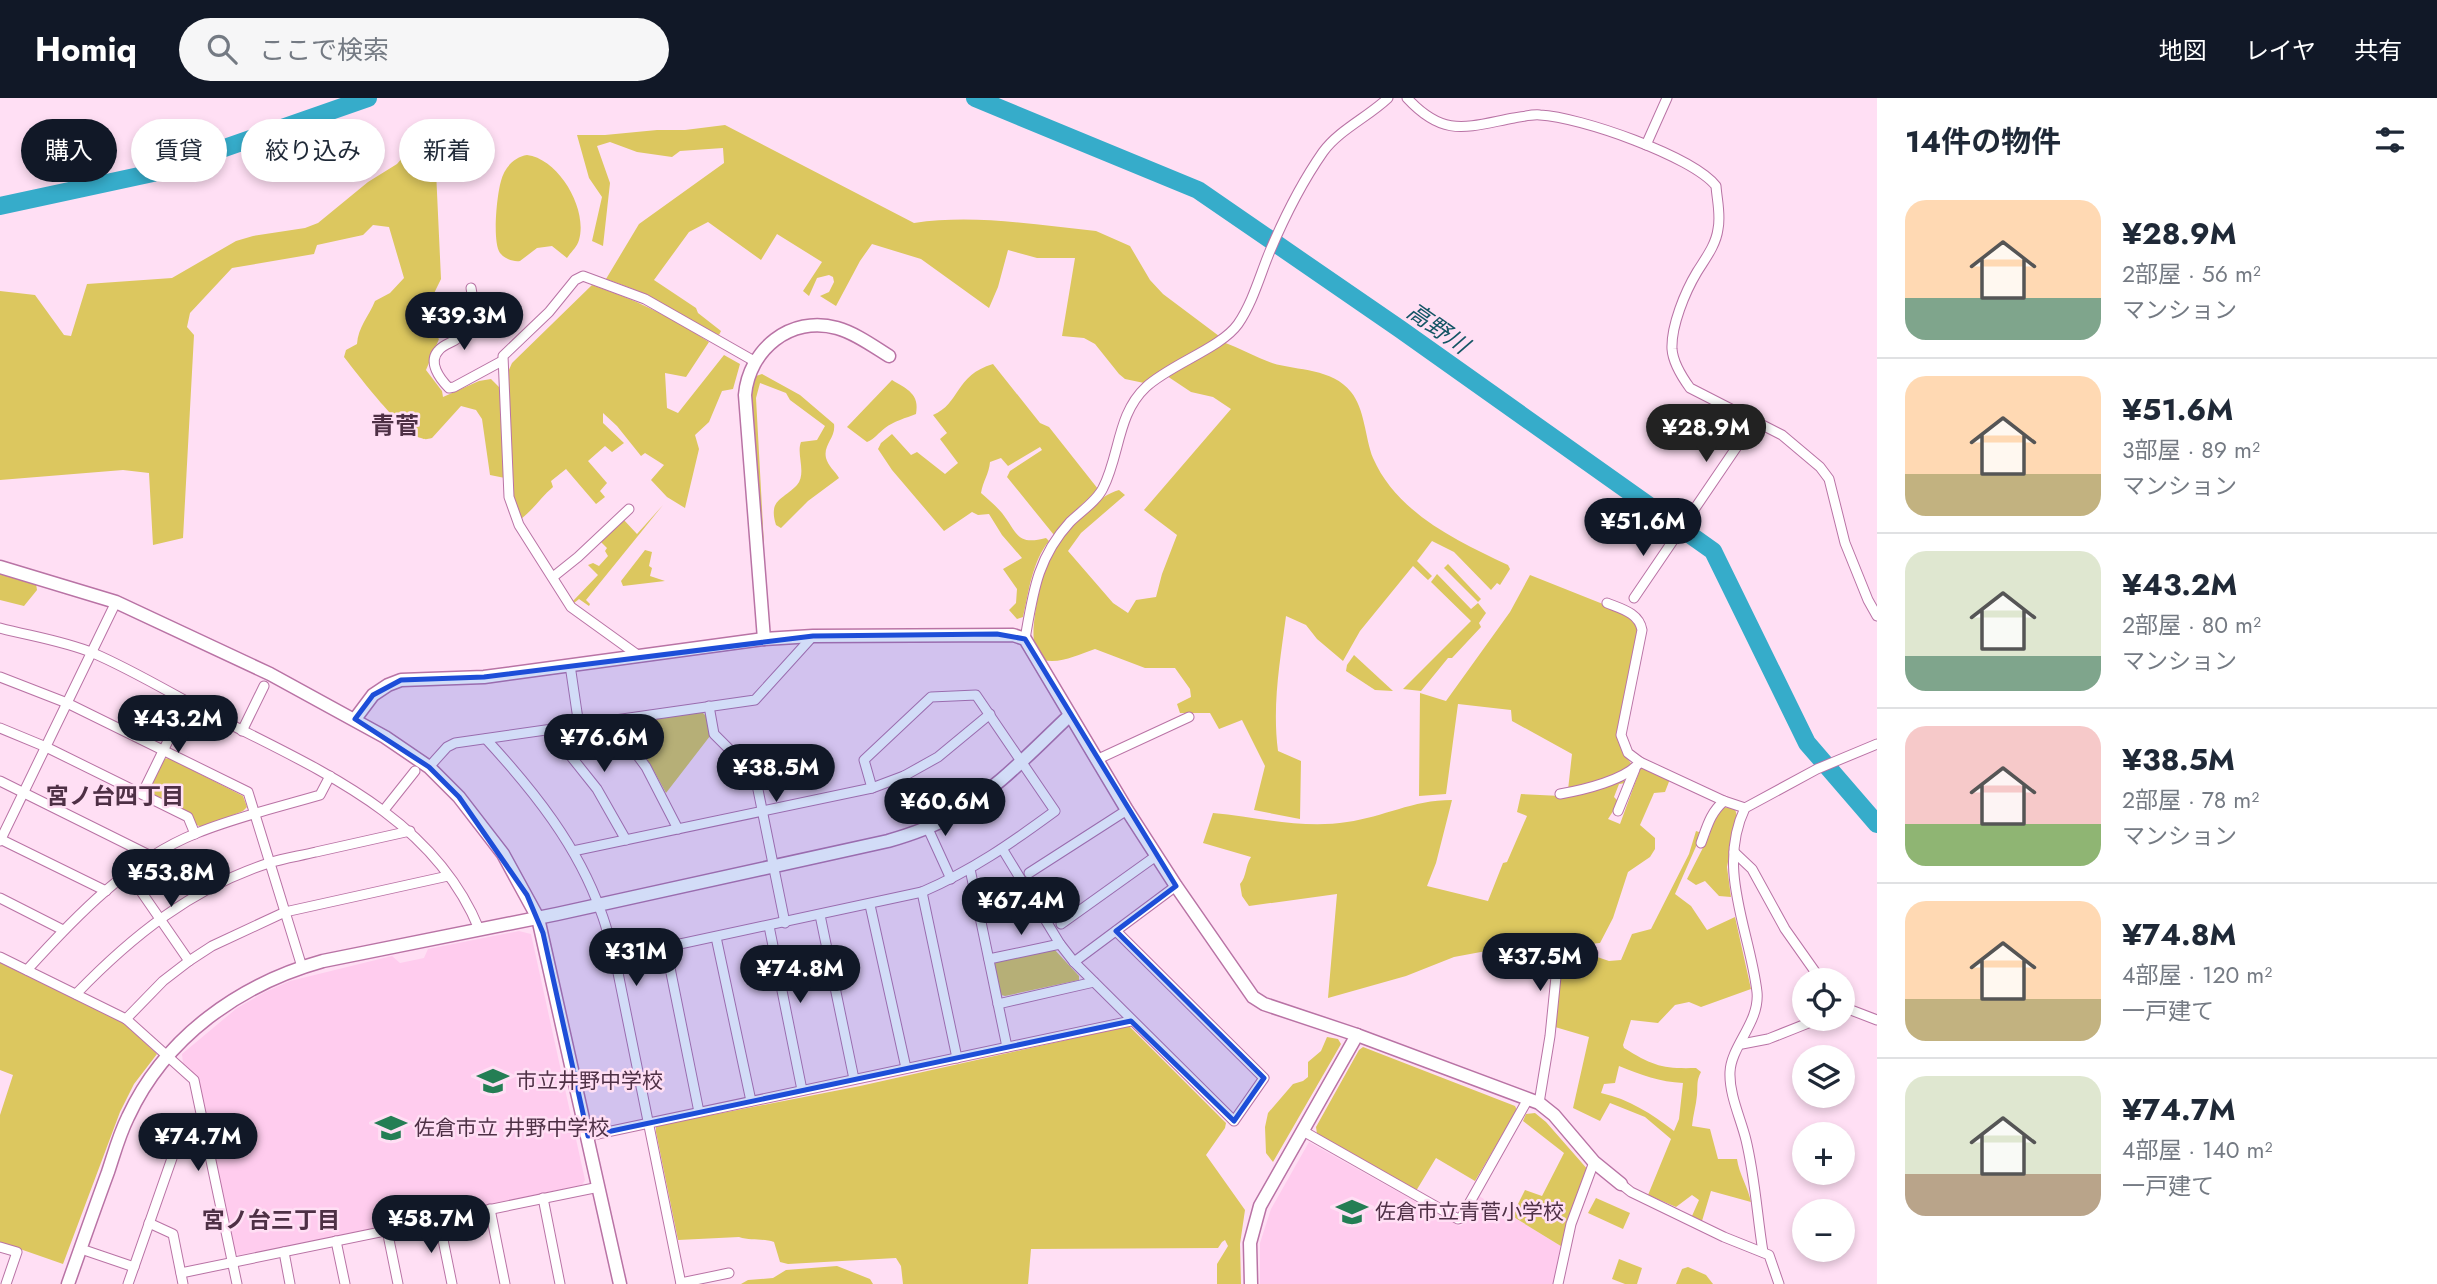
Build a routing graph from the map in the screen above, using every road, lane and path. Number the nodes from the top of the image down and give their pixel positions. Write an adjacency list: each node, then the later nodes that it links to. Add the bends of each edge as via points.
1 (1388, 98): 20 (street, via 1325,149 1278,233 1248,309 1231,333 1139,394 1129,410 1103,490 1046,552)
2 (1407, 98): 4 (street, via 1432,120 1453,127 1539,114 1591,124)
3 (1667, 98): 4 (street)
4 (1646, 145): 9 (street, via 1689,165 1716,186 1718,229 1683,301 1674,334 1674,358 1690,388)
5 (471, 288): 7 (street, via 474,309 466,331 440,348 435,368 441,380 454,387)
6 (889, 356): 8 (street, via 839,328 819,326 797,328 776,337)
7 (502, 361): 8 (street, via 505,352 583,276 645,299); 12 (street, via 509,497 519,525)
8 (754, 361): 19 (street, via 745,395)
9 (1755, 420): 13 (street); 16 (street, via 1782,435 1829,479 1845,543)
10 (629, 509): 12 (street)
11 (0, 567): 14 (street)
12 (553, 577): 22 (street, via 571,607)
13 (1634, 598)
14 (116, 602): 21 (street); 32 (street)
15 (1607, 603): 44 (street, via 1641,622 1621,735)
16 (1877, 616)
17 (0, 628): 21 (street)
18 (813, 636): 19 (street); 20 (street, via 997,634); 28 (street, via 755,701)
19 (764, 639): 22 (street)
20 (1025, 639): 30 (street)
21 (91, 653): 26 (street); 27 (street)
22 (639, 656): 23 (street)
23 (570, 665): 32 (street, via 484,677 401,680 373,695); 34 (street)
24 (0, 677): 27 (street)
25 (264, 686): 37 (street)
26 (187, 702): 37 (street); 41 (street)
27 (67, 703): 40 (street); 41 (street)
28 (709, 706): 33 (street); 58 (street, via 714,734 755,775)
29 (990, 714): 43 (street); 48 (street, via 938,757); 50 (street, via 976,695 931,696 864,760)
30 (1069, 716): 42 (street); 43 (street)
31 (1189, 718): 42 (street)
32 (355, 719): 45 (street)
33 (612, 721): 34 (street); 62 (street, via 646,767)
34 (579, 726): 36 (street)
35 (0, 728): 40 (street)
36 (551, 730): 38 (street); 67 (street, via 597,789)
37 (242, 731): 47 (street)
38 (486, 739): 45 (street, via 447,747); 70 (street, via 517,772)
39 (1877, 744): 55 (street, via 1817,769)
40 (46, 747): 51 (street); 52 (street)
41 (163, 751): 52 (street); 60 (street, via 248,792)
42 (1096, 760): 57 (street)
43 (1021, 761): 69 (street, via 1055,811); 75 (street, via 990,790 927,828)
44 (1637, 765): 53 (street, via 1585,790); 54 (street); 59 (street)
45 (429, 767): 90 (street, via 481,823 516,874)
46 (415, 771): 56 (street)
47 (330, 776): 56 (street); 60 (street, via 320,795)
48 (904, 776): 50 (street); 61 (street)
49 (0, 781): 51 (street)
50 (872, 788): 58 (street)
51 (23, 793): 66 (street); 73 (street)
52 (142, 794): 65 (street, via 188,817)
53 (1560, 794)
54 (1724, 801): 55 (street); 68 (street, via 1704,828)
55 (1745, 808): 71 (street)
56 (384, 810): 63 (street)
57 (1127, 810): 72 (street); 77 (street)
58 (762, 811): 62 (street); 75 (street)
59 (1618, 811)
60 (254, 814): 65 (street); 74 (street)
61 (923, 820)
62 (678, 828): 67 (street)
63 (410, 831): 74 (street); 79 (street)
64 (930, 833): 80 (street)
65 (195, 834): 73 (street)
66 (0, 840): 82 (street)
67 (626, 840): 70 (street)
68 (1701, 843)
69 (1003, 850): 76 (street); 98 (street)
70 (573, 851): 85 (street)
71 (1734, 852): 107 (street, via 1752,869); 118 (street, via 1734,883 1757,992 1756,1010)
72 (1156, 856): 81 (street); 92 (street)
73 (153, 857): 78 (street)
74 (269, 863): 87 (street); 89 (street, via 185,900)
75 (772, 866): 85 (street); 91 (street)
76 (970, 869): 80 (street); 103 (street)
77 (1029, 873)
78 (129, 874): 82 (street); 89 (street)
79 (448, 876): 87 (street); 94 (street)
80 (951, 879): 83 (street)
81 (1176, 886): 96 (street); 117 (street, via 1252,998)
82 (106, 891): 95 (street)
83 (922, 892): 86 (street); 121 (street)
84 (0, 898): 95 (street)
85 (598, 904): 90 (street); 102 (street)
86 (870, 905): 88 (street); 122 (street)
87 (285, 912): 104 (street); 106 (street)
88 (820, 915): 91 (street); 123 (street)
89 (159, 918): 104 (street); 110 (street)
90 (538, 918): 94 (street); 131 (street)
91 (785, 923): 93 (street)
92 (1060, 924)
93 (769, 926): 97 (street); 124 (street)
94 (479, 929): 106 (street)
95 (63, 930): 108 (street)
96 (1116, 931): 105 (street); 115 (street, via 1264,1078 1234,1121)
97 (716, 937): 99 (street); 125 (street)
98 (1060, 944): 103 (street); 105 (street)
99 (666, 948): 102 (street); 127 (street)
100 (1592, 953): 126 (street, via 1565,944 1559,947 1550,1036)
101 (0, 957): 108 (street)
102 (615, 958): 128 (street)
103 (989, 959): 111 (street)
104 (189, 961): 113 (street)
105 (1074, 962): 109 (street)
106 (302, 967): 120 (street, via 232,1000)
107 (1813, 968)
108 (27, 970): 110 (street)
109 (1094, 982): 111 (street); 115 (street)
110 (76, 993): 113 (street)
111 (998, 1003): 119 (street)
112 (1855, 1012): 114 (street)
113 (126, 1018): 120 (street)
114 (1877, 1020)
115 (1132, 1021): 119 (street)
116 (1792, 1029): 118 (street)
117 (1357, 1035): 126 (street); 130 (street)
118 (1742, 1044): 144 (street, via 1730,1073 1747,1143)
119 (1007, 1047): 121 (street)
120 (168, 1056): 129 (street, via 194,1080); 151 (street, via 128,1117)
121 (957, 1058): 122 (street)
122 (906, 1068): 123 (street)
123 (854, 1079): 124 (street)
124 (802, 1090): 125 (street)
125 (751, 1101): 127 (street)
126 (1534, 1101): 130 (street, via 1458,1219); 132 (street, via 1554,1115)
127 (699, 1112): 128 (street)
128 (648, 1123): 131 (street); 149 (street)
129 (204, 1130): 138 (street, via 178,1141); 145 (street)
130 (1303, 1131): 162 (street, via 1256,1216 1250,1243)
131 (588, 1136): 134 (street)
132 (1594, 1163): 133 (street); 163 (street, via 1571,1224)
133 (1621, 1184): 144 (street)
134 (599, 1187): 135 (street); 161 (street)
135 (543, 1198): 136 (street); 160 (street)
136 (490, 1209): 137 (street); 159 (street)
137 (439, 1220): 139 (street); 158 (street)
138 (149, 1223): 146 (street); 147 (street, via 173,1234)
139 (387, 1230): 140 (street); 157 (street)
140 (336, 1241): 143 (street); 156 (street)
141 (0, 1247): 150 (street, via 17,1252)
142 (86, 1251): 146 (street)
143 (284, 1252): 145 (street); 155 (street)
144 (1763, 1252): 164 (street, via 1771,1258)
145 (232, 1262): 147 (street); 154 (street)
146 (134, 1267): 152 (street)
147 (181, 1273): 153 (street)
148 (729, 1273): 149 (street)
149 (681, 1283)
150 (6, 1284)
151 (68, 1284)
152 (128, 1284)
153 (183, 1284)
154 (237, 1284)
155 (290, 1284)
156 (345, 1284)
157 (398, 1284)
158 (452, 1284)
159 (505, 1284)
160 (560, 1284)
161 (620, 1284)
162 (1251, 1284)
163 (1558, 1284)
164 (1779, 1284)

